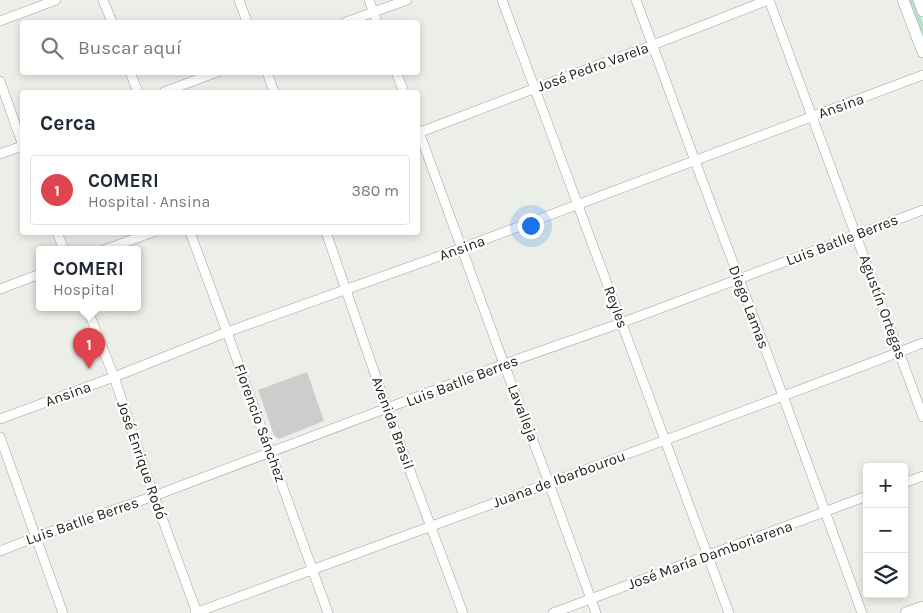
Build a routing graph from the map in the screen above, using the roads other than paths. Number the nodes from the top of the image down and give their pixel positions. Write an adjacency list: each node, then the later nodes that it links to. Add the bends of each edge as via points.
1 (56, 0): 17 (street)
2 (104, 0): 13 (street)
3 (239, 0): 14 (street)
4 (369, 0): 12 (street)
5 (407, 0): 12 (street)
6 (502, 0): 26 (street, Reyles)
7 (636, 0): 18 (street, Diego Lamas)
8 (768, 0): 18 (street, José Pedro Varela); 31 (street, Agustín Ortegas)
9 (903, 0): 19 (street)
10 (919, 0): 11 (street)
11 (923, 11)
12 (373, 12): 15 (street); 16 (street)
13 (111, 20)
14 (246, 20)
15 (351, 20)
16 (376, 20)
17 (0, 21)
18 (654, 45): 26 (street, José Pedro Varela); 37 (street, Diego Lamas)
19 (923, 52)
20 (131, 75): 27 (street)
21 (209, 75): 28 (street)
22 (268, 75): 29 (street)
23 (397, 75): 30 (street)
24 (923, 75): 31 (street, Ansina)
25 (0, 81): 34 (street)
26 (536, 88): 32 (street, José Pedro Varela); 38 (street, Reyles)
27 (137, 90)
28 (169, 90)
29 (273, 90)
30 (403, 90)
31 (812, 117): 37 (street, Ansina); 43 (street, Agustín Ortegas)
32 (420, 130)
33 (420, 136): 45 (street, Lavalleja)
34 (20, 138)
35 (20, 145): 36 (street)
36 (0, 154)
37 (695, 161): 38 (street, Ansina); 47 (street, Diego Lamas)
38 (578, 204): 45 (street, Ansina); 51 (street, Reyles)
39 (923, 210): 43 (street, Luis Batlle Berres)
40 (144, 235): 44 (street)
41 (191, 235): 52 (street, Florencio Sánchez)
42 (327, 235): 49 (street, Avenida Brasil)
43 (856, 235): 47 (street, Luis Batlle Berres); 54 (street, Agustín Ortegas)
44 (115, 246)
45 (462, 248): 49 (street, Ansina); 55 (street, Lavalleja)
46 (36, 276): 48 (street)
47 (739, 279): 51 (street, Luis Batlle Berres); 57 (street, Diego Lamas)
48 (0, 289)
49 (346, 291): 52 (street, Ansina); 58 (street, Avenida Brasil)
50 (88, 311): 56 (street, José Enrique Rodó)
51 (621, 323): 55 (street, Luis Batlle Berres); 62 (street, Reyles)
52 (227, 332): 56 (street, Ansina); 63 (street, Florencio Sánchez)
53 (923, 343): 54 (street, Juana de Ibarbourou)
54 (900, 352): 57 (street, Juana de Ibarbourou); 59 (street, Agustín Ortegas)
55 (504, 364): 58 (street, Luis Batlle Berres); 66 (street, Lavalleja)
56 (114, 377): 60 (street, Ansina); 67 (street, José Enrique Rodó)
57 (783, 396): 62 (street, Juana de Ibarbourou); 69 (street, Diego Lamas)
58 (387, 409): 63 (street, Luis Batlle Berres); 70 (street, Avenida Brasil)
59 (923, 417)
60 (0, 419)
61 (0, 437): 71 (street)
62 (666, 440): 66 (street, Juana de Ibarbourou); 73 (street, Reyles)
63 (270, 452): 67 (street, Luis Batlle Berres); 74 (street, Florencio Sánchez)
64 (923, 476): 65 (street)
65 (908, 482)
66 (549, 483): 70 (street, Juana de Ibarbourou); 75 (street, Lavalleja)
67 (154, 496): 71 (street, Luis Batlle Berres); 78 (street, José Enrique Rodó)
68 (863, 498): 69 (street, José María Damboriarena)
69 (825, 512): 73 (street, José María Damboriarena); 84 (street, Diego Lamas)
70 (431, 525): 74 (street, Juana de Ibarbourou); 80 (street, Avenida Brasil)
71 (36, 537): 72 (street, Luis Batlle Berres); 77 (street)
72 (0, 551)
73 (708, 556): 75 (street, José María Damboriarena); 83 (street, Reyles)
74 (312, 569): 78 (street, Juana de Ibarbourou); 79 (street, Florencio Sánchez)
75 (591, 598): 81 (street, José María Damboriarena); 82 (street, Lavalleja)
76 (923, 607): 85 (street)
77 (63, 613)
78 (196, 613)
79 (328, 613)
80 (463, 613)
81 (553, 613)
82 (596, 613)
83 (729, 613)
84 (862, 613)
85 (906, 613)

